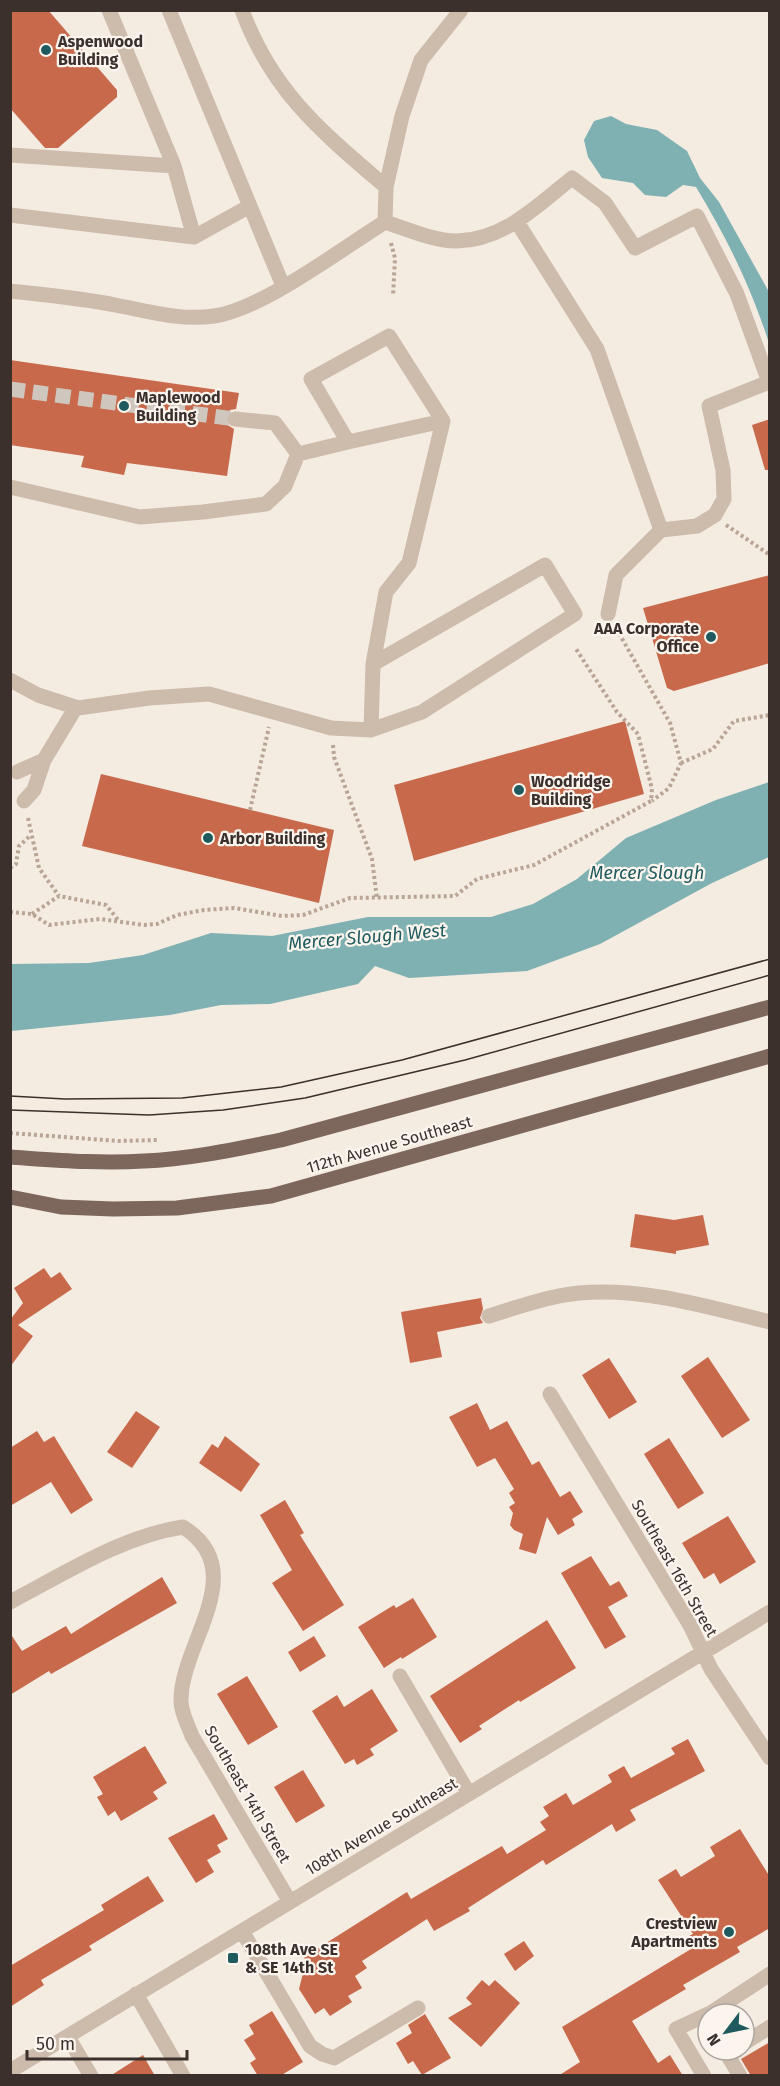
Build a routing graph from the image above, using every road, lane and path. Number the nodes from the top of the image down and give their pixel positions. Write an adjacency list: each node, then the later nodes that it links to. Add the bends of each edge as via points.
1 (109, 10): 6 (street)
2 (169, 10): 8 (street)
3 (242, 10): 7 (street, via 252,39 272,74 304,114)
4 (461, 10): 7 (street, via 421,60 402,116)
5 (10, 155): 6 (street)
6 (174, 166): 12 (street)
7 (386, 187): 10 (street)
8 (250, 206): 12 (street); 13 (street)
9 (10, 215): 12 (street)
10 (385, 222): 11 (street, via 455,241 485,237); 13 (street); 15 (path, via 395,258)
11 (517, 222): 21 (street, via 572,178 605,203 635,248 697,216 737,294 769,381 710,406 723,470 724,499); 22 (street, via 597,349)
12 (194, 237)
13 (283, 286): 14 (street, via 242,308 215,316 183,318)
14 (10, 291)
15 (393, 296)
16 (235, 418): 19 (street, via 274,423)
17 (443, 421): 18 (street); 18 (street, via 389,336 311,380); 26 (street, via 409,563 386,592)
18 (348, 442): 19 (street)
19 (298, 453): 20 (street, via 285,486 266,504 203,512 140,517)
20 (10, 487)
21 (715, 515): 22 (street, via 697,526); 23 (path)
22 (661, 530): 24 (street, via 615,575)
23 (770, 555)
24 (608, 614): 34 (path, via 670,723)
25 (576, 649): 37 (path, via 617,712 638,734 652,789)
26 (373, 664): 32 (street); 32 (street, via 545,566 575,614 423,712)
27 (10, 680): 28 (street, via 38,695)
28 (76, 707): 29 (street, via 209,694); 33 (street)
29 (271, 711): 31 (street); 38 (path)
30 (770, 715): 34 (path, via 734,721 712,749)
31 (331, 728): 32 (street); 42 (path, via 334,757 372,859)
32 (371, 730)
33 (44, 760): 35 (street); 36 (street, via 34,790)
34 (681, 763): 37 (path, via 669,788)
35 (18, 772)
36 (25, 800): 39 (path)
37 (651, 801): 42 (path, via 534,865 477,879 455,896)
38 (250, 810)
39 (31, 835): 40 (path, via 19,846 16,864); 41 (path, via 39,867)
40 (10, 868)
41 (59, 896): 44 (path); 45 (path, via 106,905)
42 (377, 900): 45 (path, via 350,898 303,915 282,916 234,908 177,915 157,924)
43 (10, 912): 44 (path)
44 (32, 914): 45 (path, via 49,925 100,919)
45 (119, 922)
46 (770, 1007): 50 (main road, 112th Avenue Southeast, via 281,1140 216,1154 80,1162)
47 (770, 1056): 51 (main road, 112th Avenue Southeast, via 271,1196 177,1208 113,1209 61,1207)
48 (10, 1133): 49 (path)
49 (160, 1140)
50 (10, 1157)
51 (10, 1197)
52 (489, 1316): 53 (street, via 577,1293 606,1292 644,1294)
53 (770, 1322)
54 (550, 1394): 57 (street, Southeast 16th Street, via 690,1625)
55 (10, 1602): 61 (street, Southeast 14th Street, via 96,1557 160,1530 183,1527 204,1545 211,1565 210,1606 185,1673 181,1702 192,1736)
56 (770, 1612): 57 (street, 108th Avenue Southeast)
57 (703, 1653): 59 (street, Southeast 16th Street); 60 (street, 108th Avenue Southeast)
58 (400, 1676): 60 (street)
59 (770, 1758)
60 (469, 1794): 61 (street, 108th Avenue Southeast)
61 (290, 1902): 62 (street, 108th Avenue Southeast)
62 (242, 1931): 64 (street, 108th Avenue Southeast); 66 (street, via 310,2046 321,2055 334,2058)
63 (770, 1974): 65 (street)
64 (136, 1994): 70 (street, 108th Avenue Southeast); 74 (street)
65 (727, 2002)
66 (418, 2008)
67 (696, 2019): 75 (street, via 675,2029)
68 (770, 2027): 69 (street)
69 (756, 2036)
70 (68, 2037): 72 (street, 108th Avenue Southeast); 73 (street)
71 (732, 2062): 76 (street)
72 (10, 2071)
73 (91, 2076)
74 (183, 2076)
75 (704, 2076)
76 (740, 2076)

